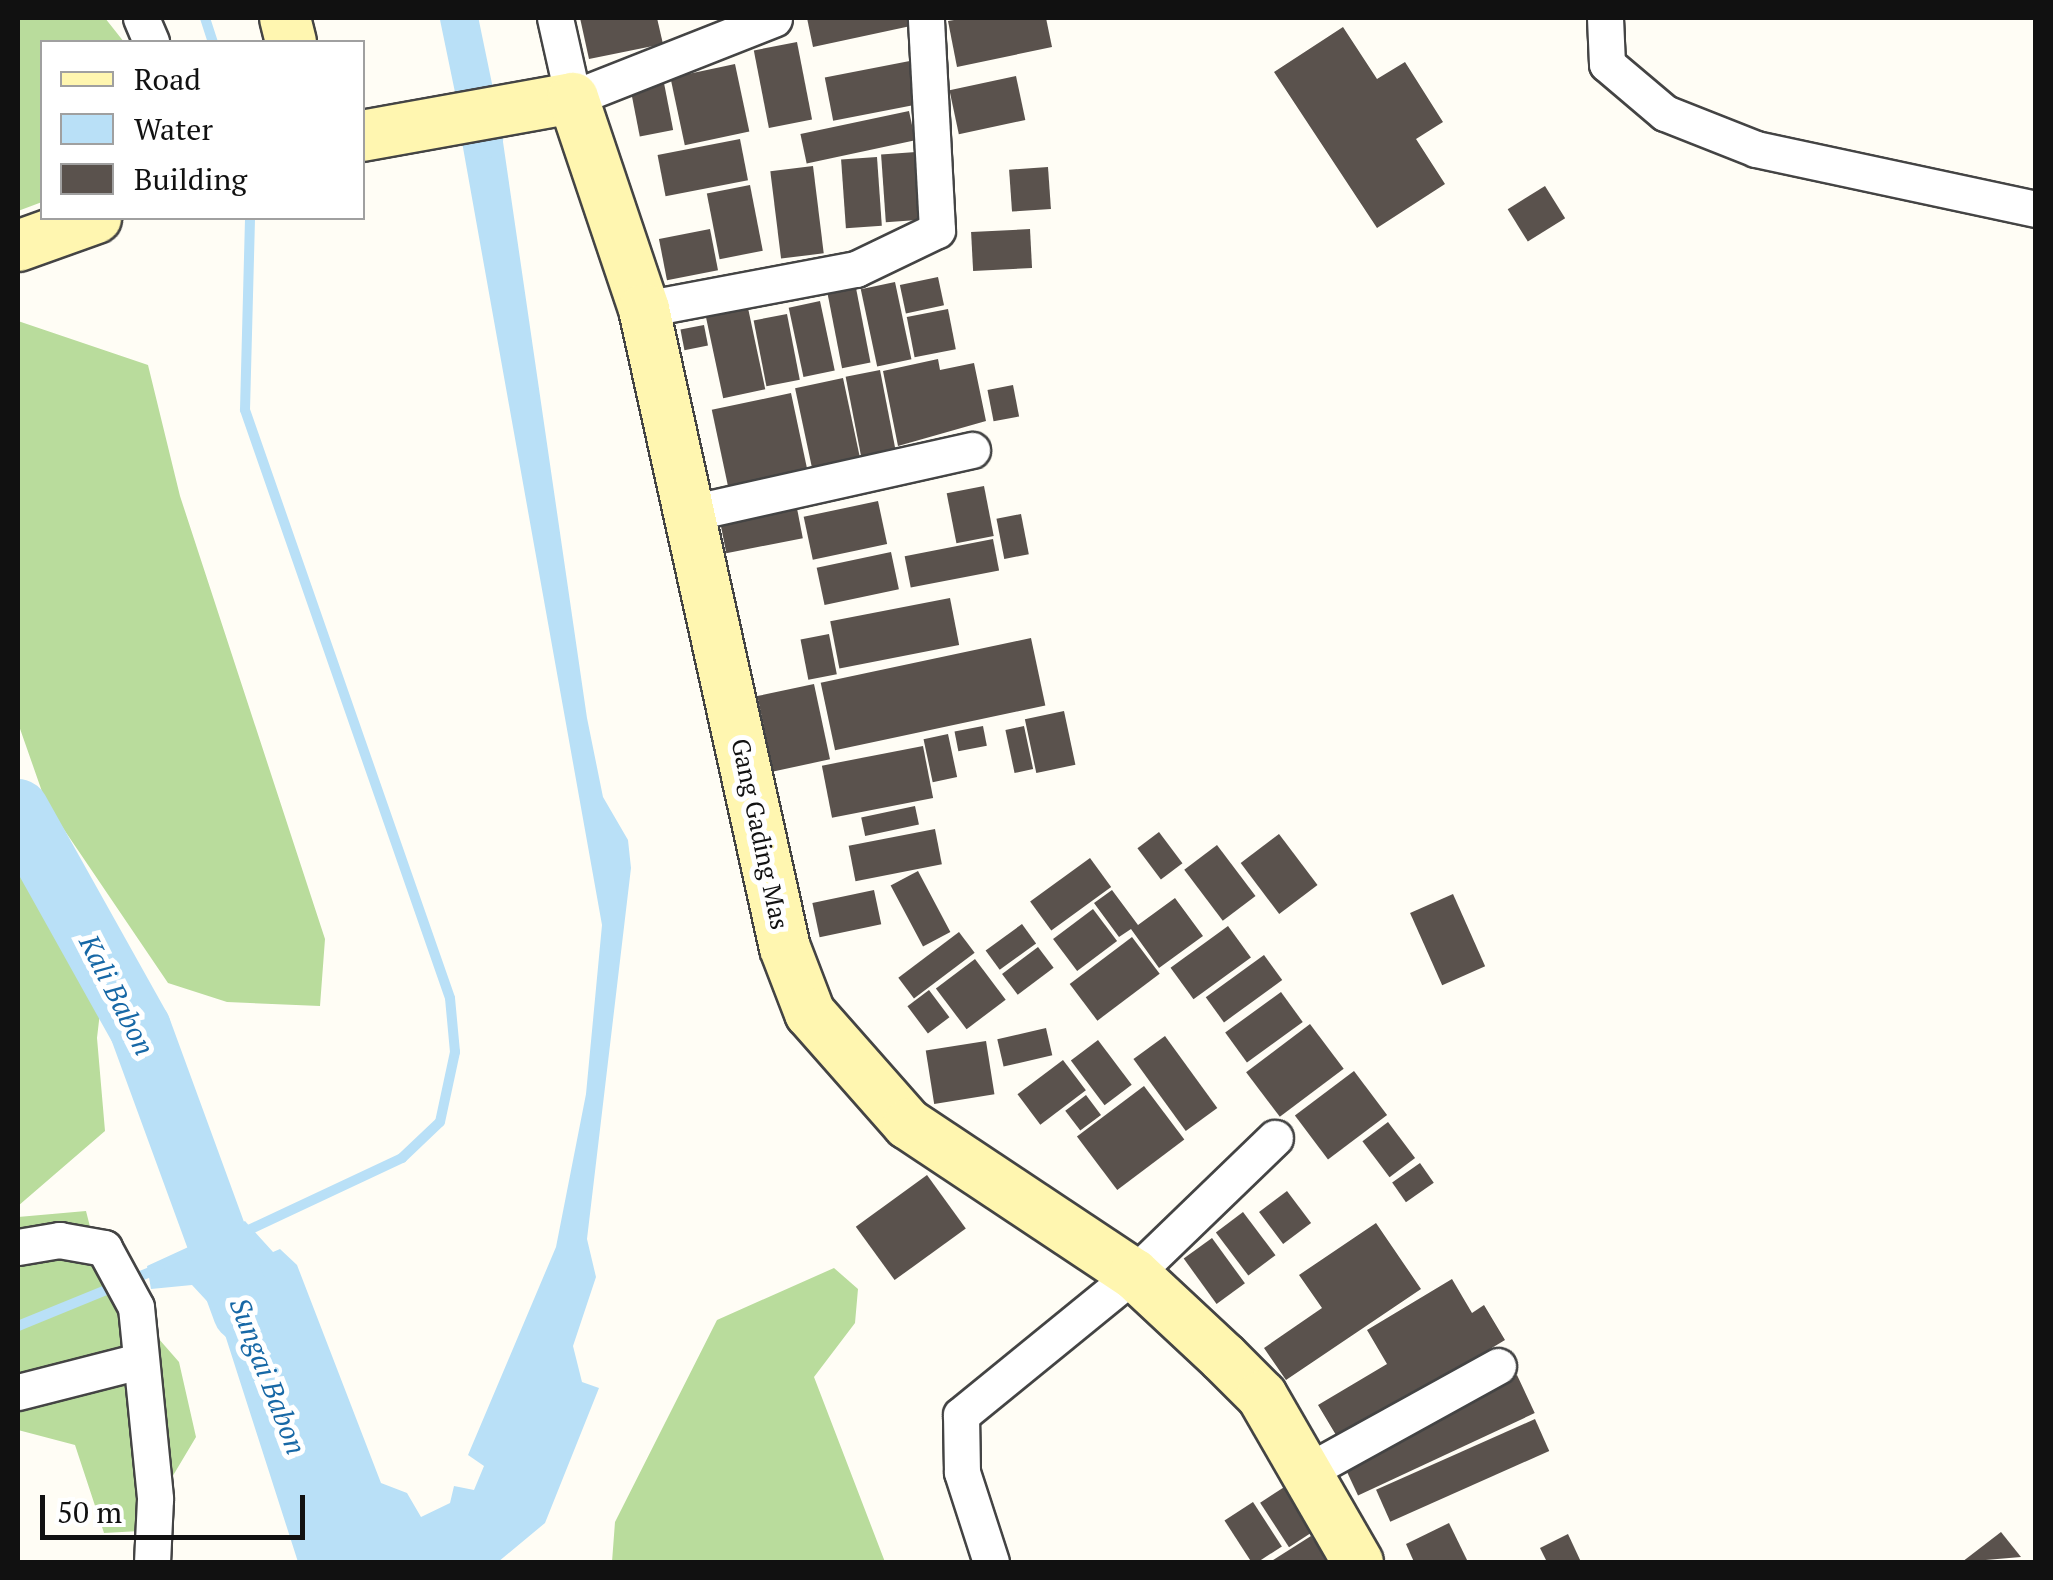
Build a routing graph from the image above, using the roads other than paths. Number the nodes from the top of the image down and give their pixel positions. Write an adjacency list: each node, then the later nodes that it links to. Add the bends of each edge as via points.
1 (555, 18): 5 (street)
2 (926, 18): 10 (street, via 938,230 856,269)
3 (1604, 18): 7 (street, via 1608,64 1665,112 1756,149)
4 (774, 19): 5 (street)
5 (554, 101): 6 (street); 10 (street, Gang Gading Mas)
6 (365, 135)
7 (2028, 198)
8 (90, 220): 9 (street)
9 (18, 246)
10 (644, 310): 12 (street, Gang Gading Mas)
11 (972, 450): 12 (street)
12 (690, 514): 15 (street, Gang Gading Mas, via 785,948 810,1013 908,1124)
13 (1274, 1138): 15 (street)
14 (18, 1247): 16 (street, via 96,1245 117,1266 136,1306)
15 (1134, 1274): 19 (street, Gang Gading Mas, via 1262,1396); 21 (street, via 961,1415 962,1472)
16 (140, 1361): 18 (street); 20 (street)
17 (1498, 1366): 19 (street)
18 (18, 1392)
19 (1308, 1471): 22 (street, Gang Gading Mas)
20 (152, 1562)
21 (992, 1562)
22 (1358, 1562)

